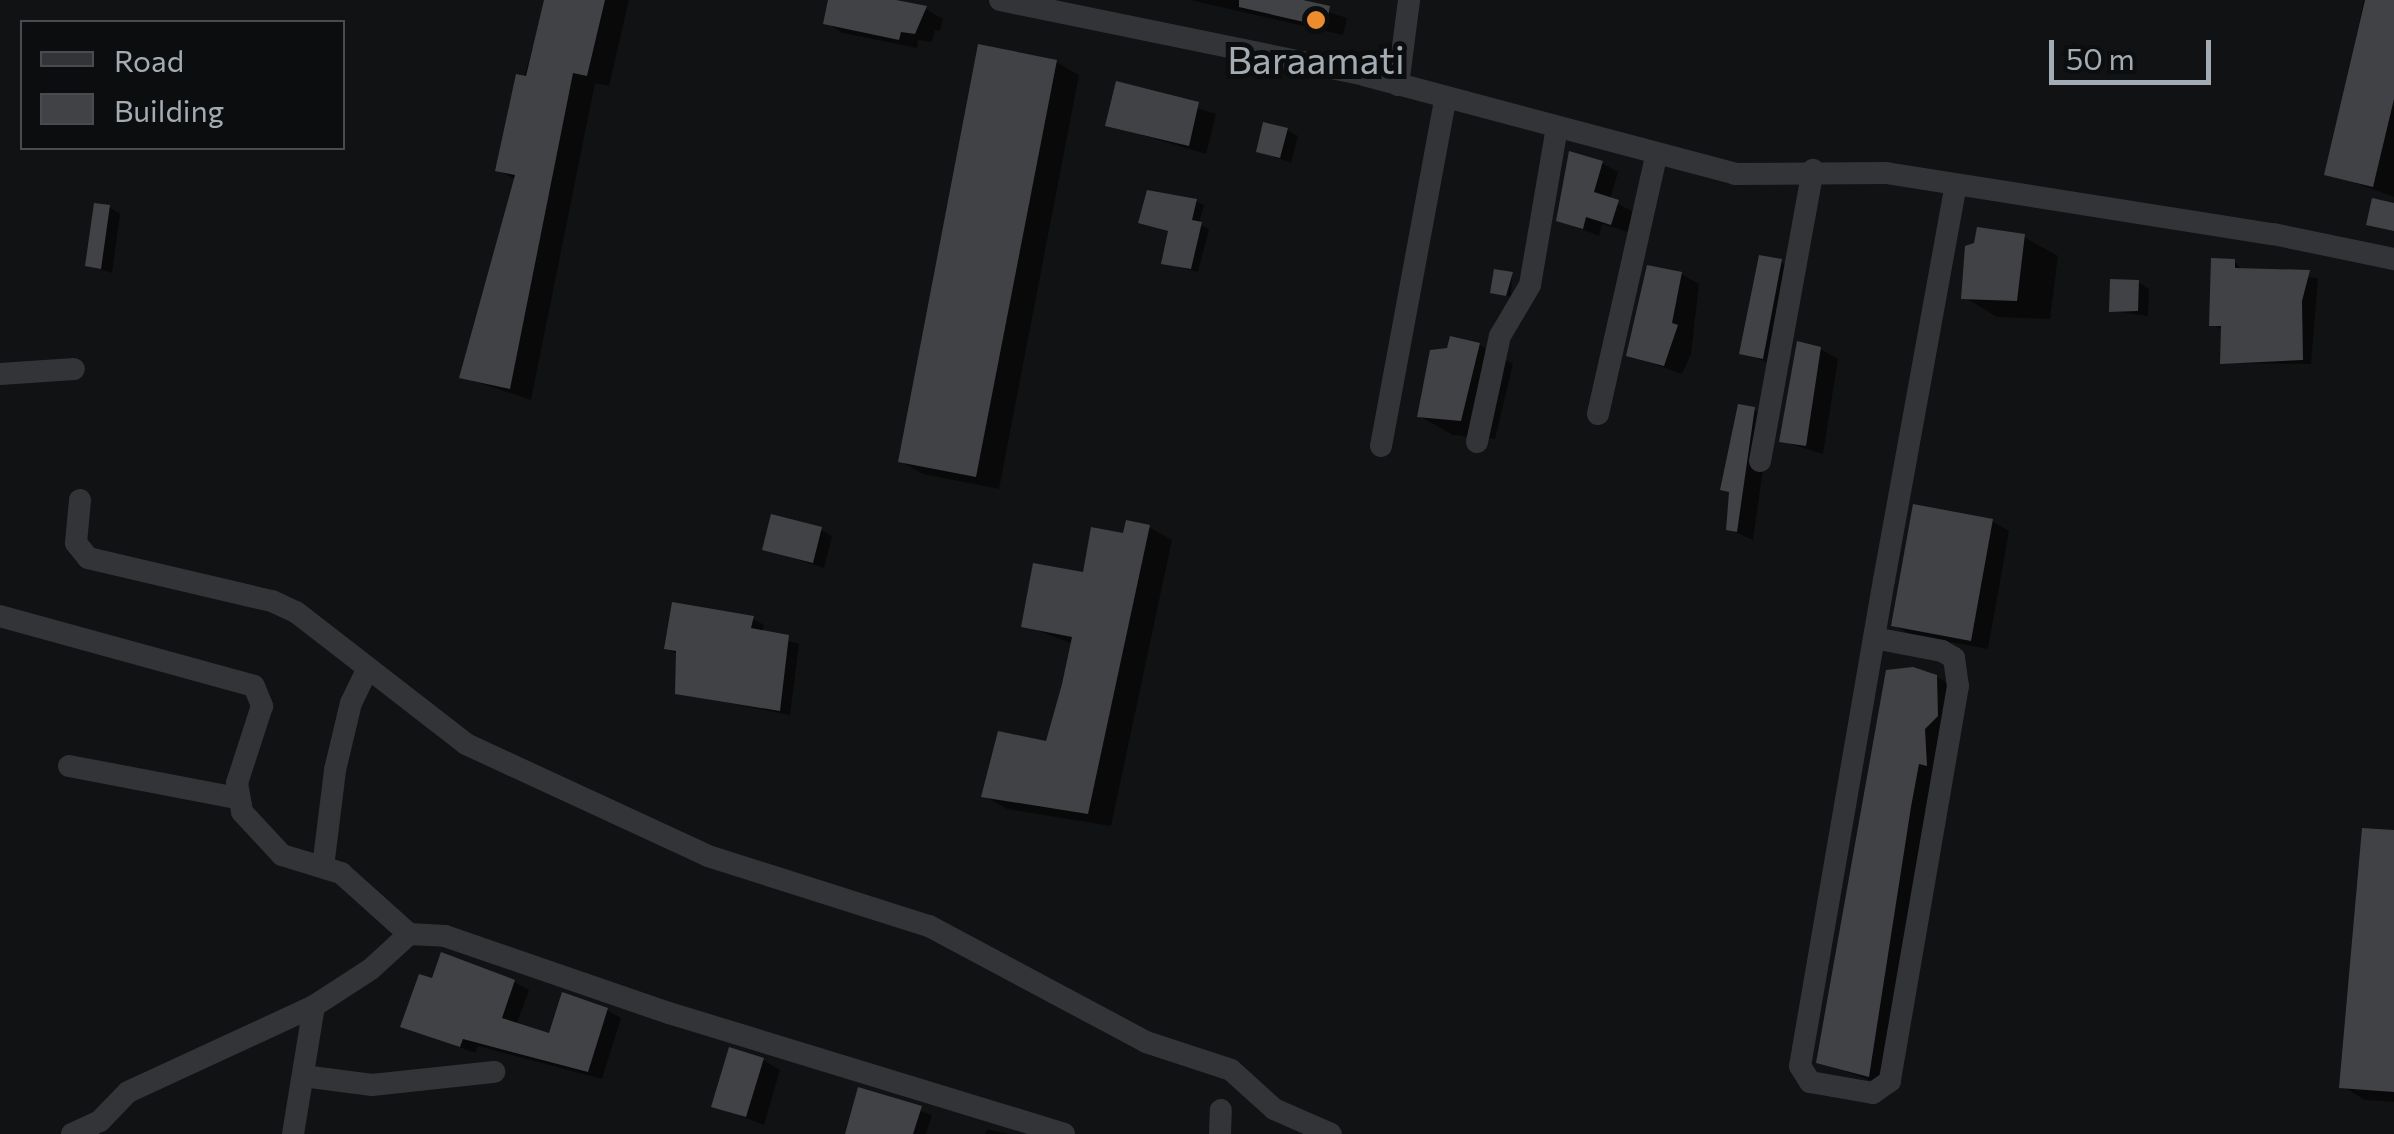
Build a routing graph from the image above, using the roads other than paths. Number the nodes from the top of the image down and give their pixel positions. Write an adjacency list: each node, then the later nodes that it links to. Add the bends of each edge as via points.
1 (1000, 0): 3 (street)
2 (1409, 0): 4 (street)
3 (1089, 10): 4 (street)
4 (1398, 84): 5 (street)
5 (1445, 99): 6 (street); 15 (street)
6 (1558, 126): 7 (street); 14 (street, via 1530,285 1500,336)
7 (1656, 156): 8 (street, via 1735,174); 13 (street)
8 (1812, 170): 9 (street); 16 (street)
9 (1956, 186): 10 (street, via 2137,210); 19 (street)
10 (2394, 259)
11 (74, 369): 12 (street)
12 (0, 374)
13 (1598, 414)
14 (1478, 442)
15 (1381, 446)
16 (1760, 460)
17 (80, 500): 20 (street, via 79,552 191,586 272,600)
18 (0, 616): 22 (street, via 254,686 262,706)
19 (1874, 638): 19 (street, via 1800,1066 1810,1082 1873,1093 1890,1080 1958,686 1954,658)
20 (368, 668): 23 (street, via 351,703 335,770); 31 (street, via 433,722 504,762 708,856 928,926 1146,1042 1231,1070 1274,1109)
21 (68, 766): 22 (street)
22 (236, 798): 23 (street, via 282,855)
23 (323, 867): 24 (street, via 352,881)
24 (409, 934): 25 (street); 30 (street, via 446,936 669,1014)
25 (314, 1006): 27 (street); 28 (street, via 128,1092)
26 (494, 1072): 27 (street, via 372,1085)
27 (302, 1076): 29 (street)
28 (81, 1132)
29 (293, 1134)
30 (1064, 1134)
31 (1331, 1134)

